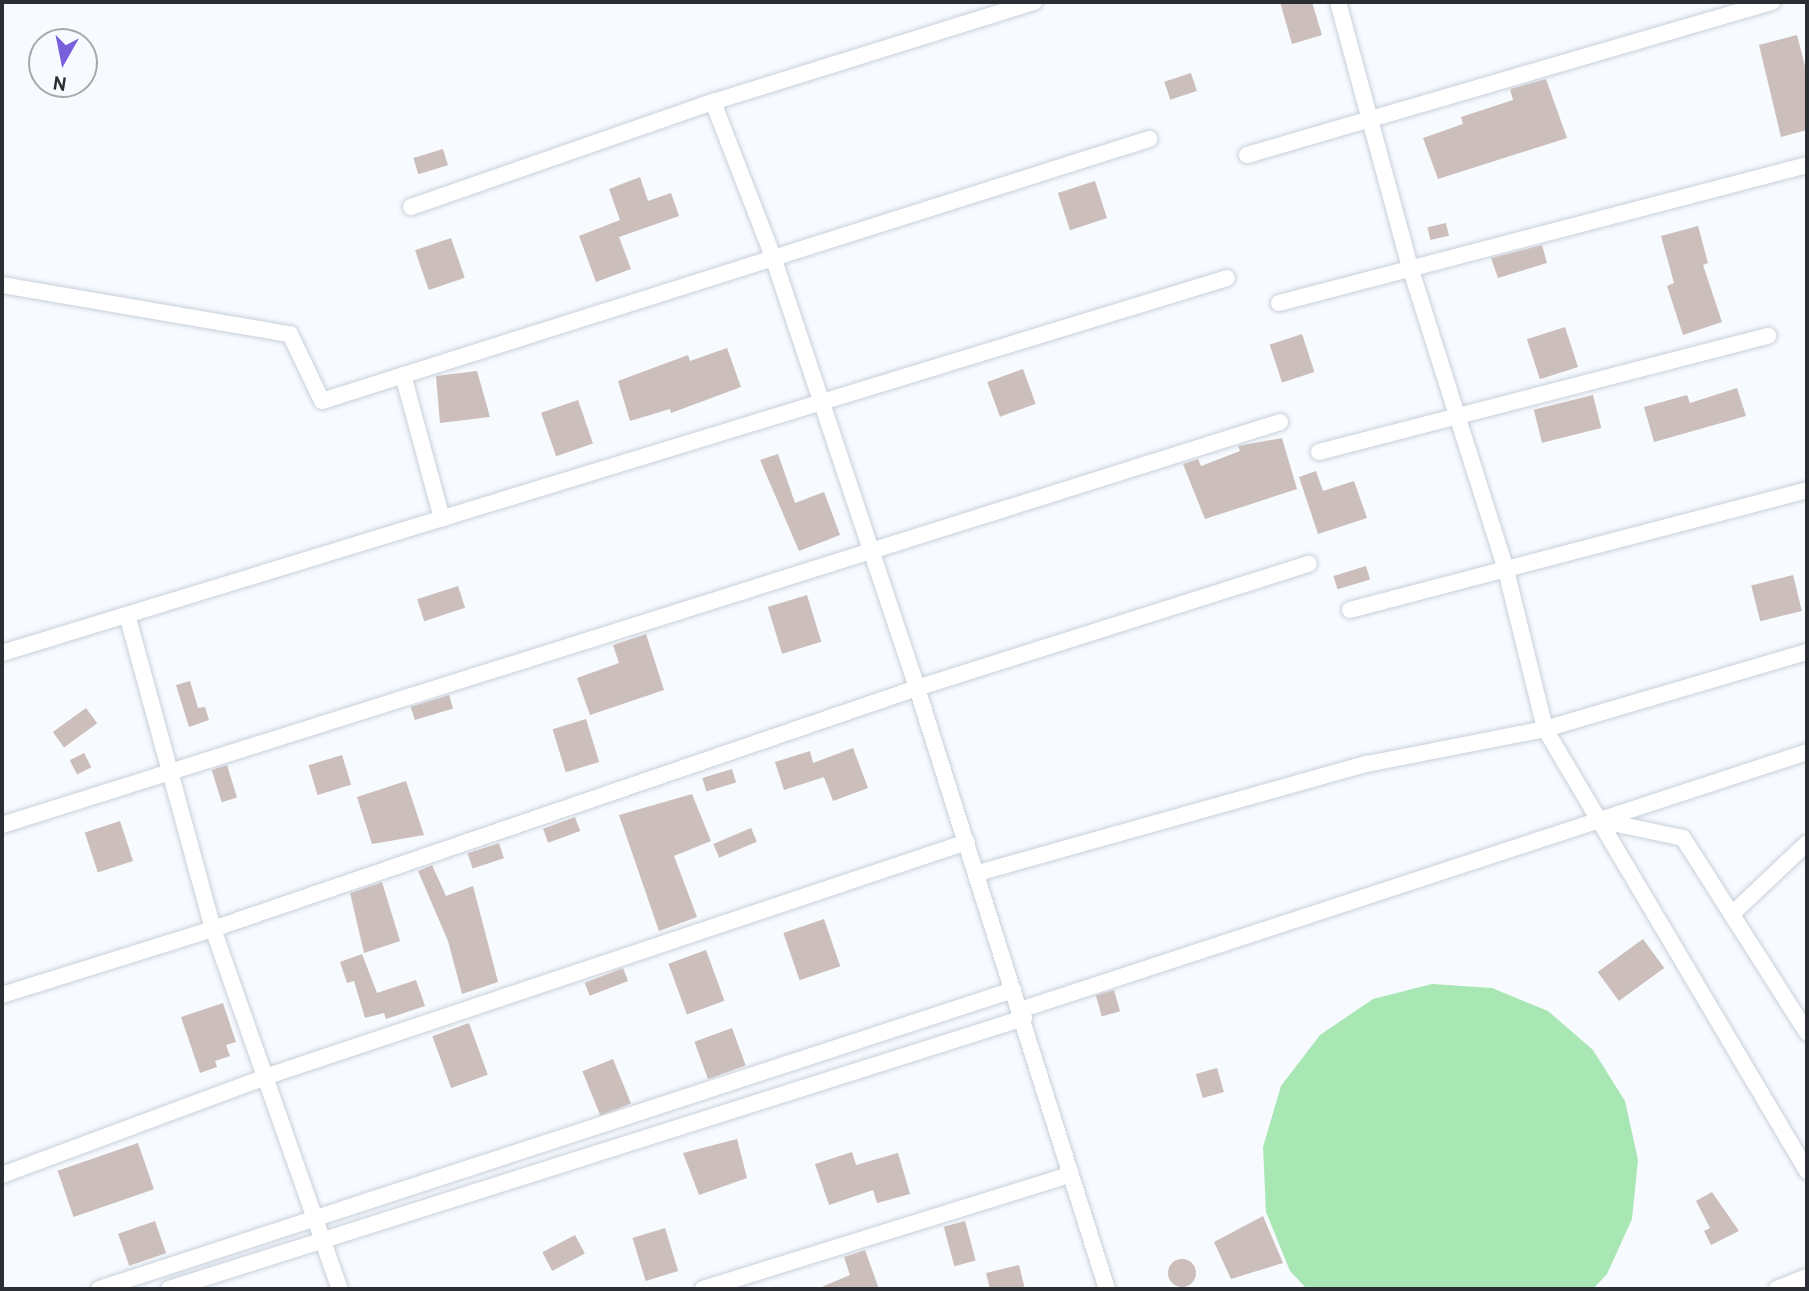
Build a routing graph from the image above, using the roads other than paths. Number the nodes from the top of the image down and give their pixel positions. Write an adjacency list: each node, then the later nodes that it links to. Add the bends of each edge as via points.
1 (1034, 2): 4 (street)
2 (1338, 2): 5 (street)
3 (1772, 2): 5 (street)
4 (713, 102): 9 (street); 10 (street)
5 (1368, 117): 7 (street); 11 (street)
6 (1149, 139): 10 (street)
7 (1247, 155)
8 (1807, 165): 11 (street)
9 (411, 207)
10 (774, 257): 16 (street); 17 (street)
11 (1410, 267): 14 (street); 18 (street)
12 (1227, 278): 17 (street)
13 (2, 285): 16 (street, via 290,334 322,401)
14 (1279, 303)
15 (1768, 336): 18 (street)
16 (403, 375): 22 (street)
17 (820, 399): 22 (street); 23 (street)
18 (1455, 416): 20 (street); 25 (street)
19 (1280, 422): 23 (street)
20 (1319, 452)
21 (1807, 490): 25 (street)
22 (442, 519): 27 (street)
23 (867, 550): 30 (street); 33 (street)
24 (1309, 564): 30 (street)
25 (1506, 570): 26 (street); 31 (street)
26 (1350, 610)
27 (128, 618): 29 (street); 33 (street)
28 (1807, 652): 31 (street)
29 (2, 653)
30 (918, 688): 36 (street); 40 (street)
31 (1545, 729): 34 (street); 38 (street, via 1367,764)
32 (1807, 752): 34 (street)
33 (171, 775): 35 (street); 40 (street)
34 (1602, 821): 39 (street, via 1683,838); 43 (street); 46 (street)
35 (2, 825)
36 (967, 842): 38 (street); 45 (street)
37 (1807, 842): 39 (street)
38 (978, 873): 41 (street)
39 (1732, 915): 44 (street)
40 (213, 929): 42 (street); 45 (street)
41 (1013, 990): 43 (street); 49 (street)
42 (2, 995)
43 (1022, 1014): 48 (street); 50 (street)
44 (1807, 1033)
45 (268, 1076): 47 (street); 49 (street)
46 (1807, 1171)
47 (2, 1175)
48 (1070, 1175): 55 (street); 56 (street)
49 (316, 1218): 50 (street); 52 (street)
50 (324, 1241): 53 (street); 54 (street)
51 (1807, 1277): 57 (street)
52 (99, 1289)
53 (169, 1289)
54 (340, 1289)
55 (703, 1289)
56 (1107, 1289)
57 (1777, 1289)

